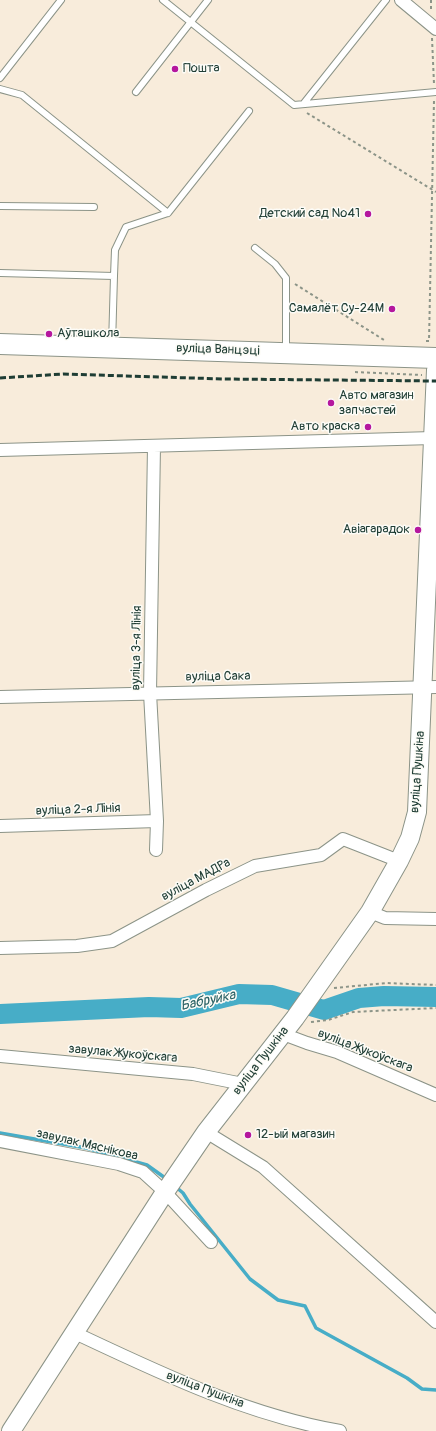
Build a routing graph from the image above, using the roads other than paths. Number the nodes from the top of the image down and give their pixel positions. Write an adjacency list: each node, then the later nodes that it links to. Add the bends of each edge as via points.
1 (61, 0): 8 (lane)
2 (163, 0): 6 (lane)
3 (208, 0): 6 (lane)
4 (386, 0): 12 (lane)
5 (401, 0): 7 (street)
6 (190, 22): 10 (lane); 12 (lane, via 294,105)
7 (434, 27)
8 (0, 78)
9 (0, 89): 16 (lane, via 22,95)
10 (136, 92)
11 (435, 92): 12 (lane)
12 (304, 103)
13 (249, 111): 16 (lane)
14 (0, 206): 15 (lane)
15 (94, 207)
16 (168, 213): 19 (lane, via 126,227 115,250)
17 (255, 248): 22 (lane, via 275,264 286,278)
18 (0, 273): 19 (lane)
19 (114, 276): 21 (lane)
20 (0, 344): 21 (main road, вуліца Ванцэці)
21 (112, 346): 22 (main road, вуліца Ванцэці)
22 (286, 352): 23 (main road, вуліца Ванцэці)
23 (436, 358)
24 (436, 370): 25 (main road, вуліца Пушкіна)
25 (433, 438): 26 (street); 28 (main road, вуліца Пушкіна)
26 (154, 446): 27 (street); 30 (street, вуліца 3-я Лінія)
27 (0, 450)
28 (434, 486): 29 (main road, вуліца Пушкіна)
29 (429, 687): 30 (street, вуліца Сака); 35 (main road, вуліца Пушкіна, via 417,812 410,838)
30 (150, 693): 31 (street, вуліца Сака); 32 (street, вуліца 3-я Лінія)
31 (0, 697)
32 (157, 821): 33 (street, вуліца 2-я Лінія); 34 (street, вуліца 3-я Лінія)
33 (0, 826)
34 (156, 850)
35 (399, 861): 36 (main road, вуліца Пушкіна); 38 (street, вуліца МАДРа, via 343,838 321,855 255,866 112,941 77,946)
36 (370, 912): 37 (street, via 385,918); 39 (main road, вуліца Пушкіна, via 326,986 300,1020)
37 (436, 919)
38 (0, 948)
39 (283, 1034): 41 (main road, вуліца Пушкіна); 42 (street, вуліца Жукоўскага, via 337,1052)
40 (0, 1056): 41 (street, завулак Жукоўскага, via 193,1074)
41 (244, 1084): 43 (main road, вуліца Пушкіна)
42 (436, 1095)
43 (206, 1132): 45 (main road, вуліца Пушкіна); 47 (street, via 263,1167)
44 (0, 1141): 45 (street, завулак Мяснікова, via 119,1164 143,1172)
45 (169, 1186): 46 (street, завулак Мяснікова); 48 (main road, вуліца Пушкіна)
46 (211, 1242)
47 (436, 1322)
48 (75, 1333): 49 (main road, вуліца Пушкіна); 50 (street, вуліца Пушкіна, via 151,1369 226,1400 315,1427)
49 (11, 1431)
50 (340, 1431)

